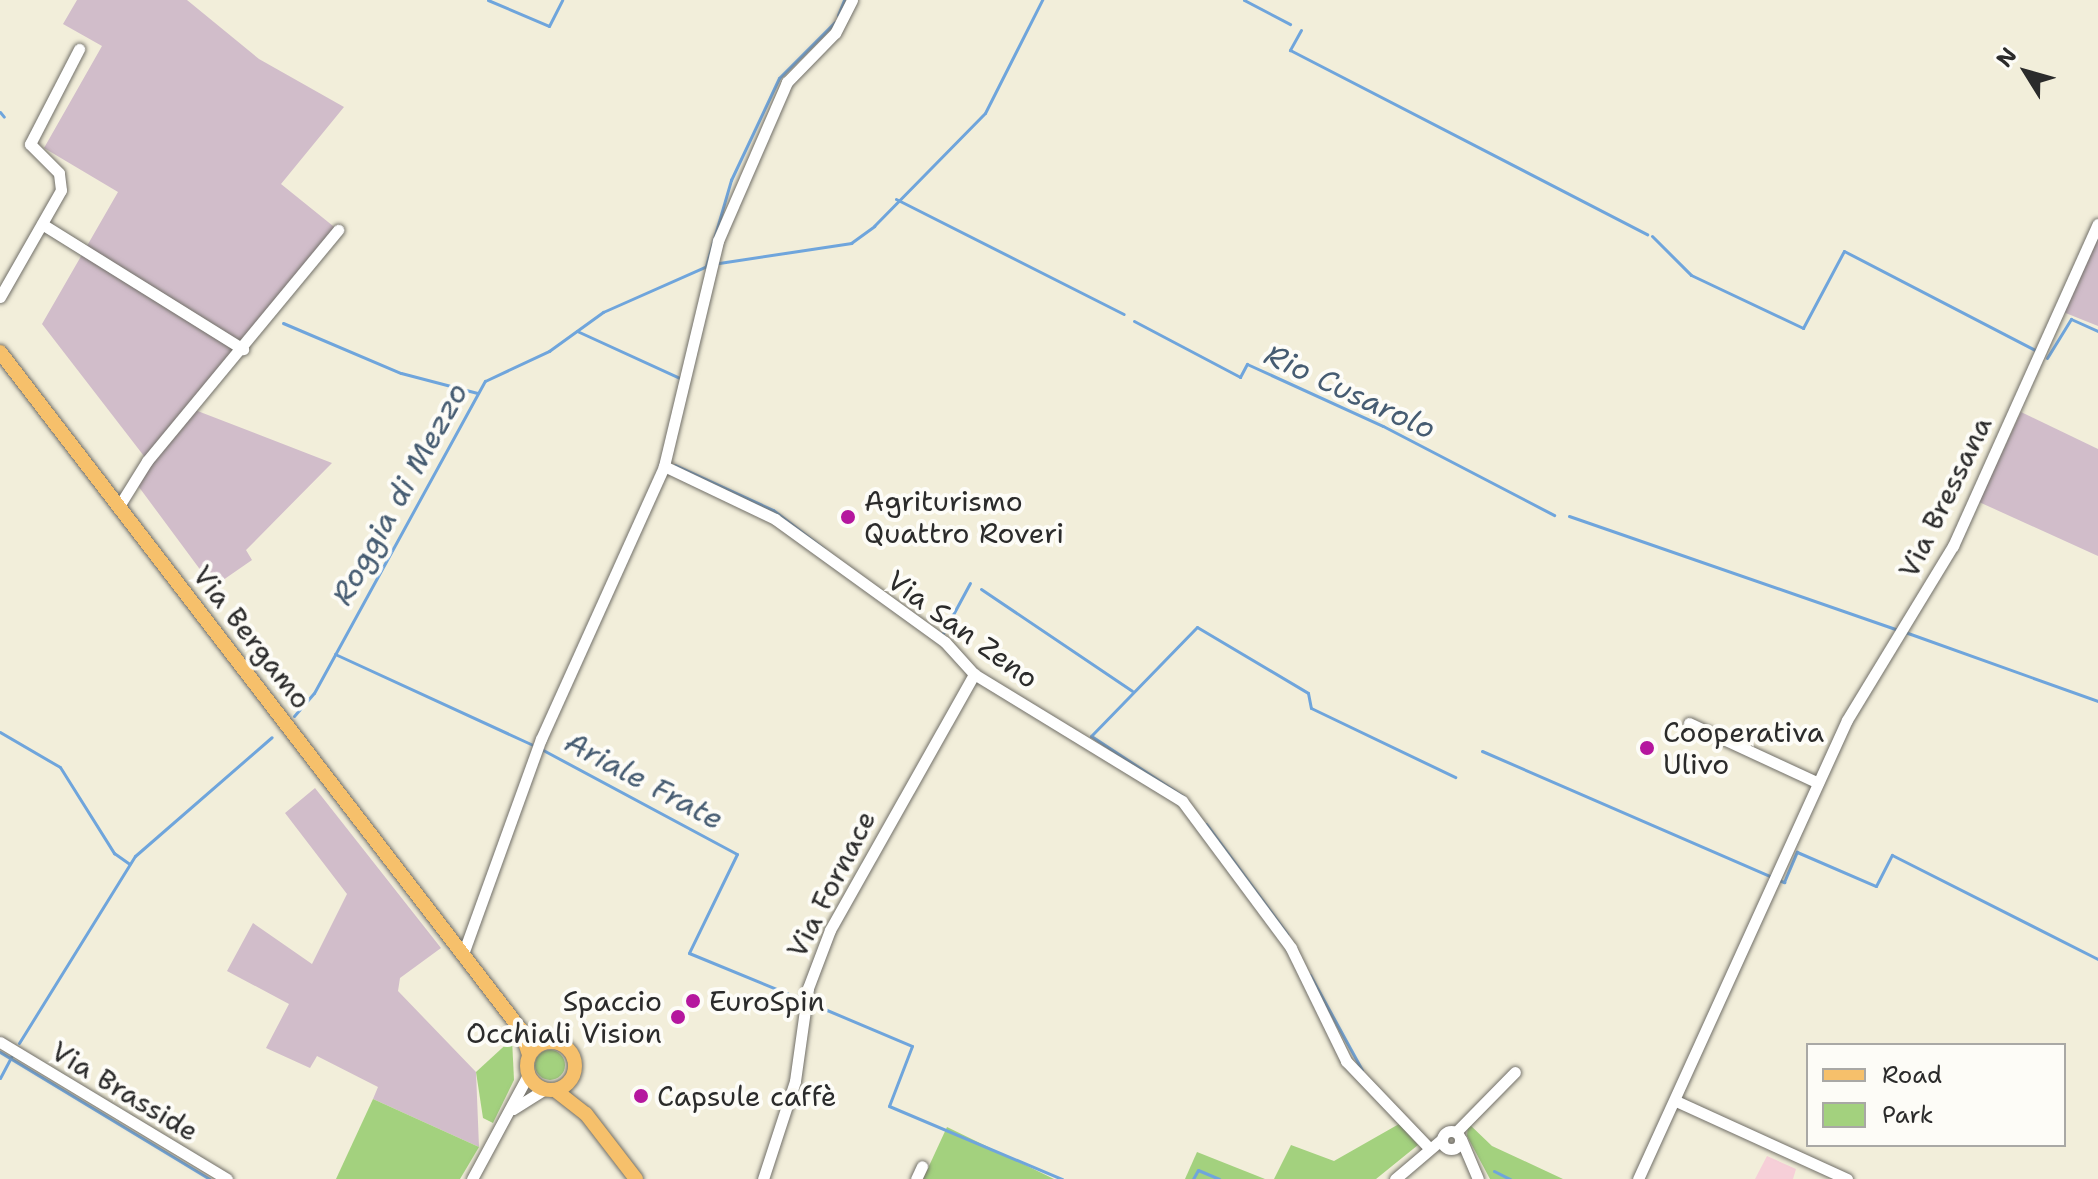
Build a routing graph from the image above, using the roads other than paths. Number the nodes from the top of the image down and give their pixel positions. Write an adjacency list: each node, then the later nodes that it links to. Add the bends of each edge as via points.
1 (852, 0): 9 (street, via 835,33 787,82 718,241)
2 (79, 49): 3 (street, via 31,135 32,152 63,185)
3 (42, 224): 6 (street); 7 (street)
4 (2098, 224): 13 (street, Via Bressana, via 1953,546 1847,720)
5 (338, 230): 7 (street)
6 (0, 297)
7 (243, 349): 10 (street, via 147,461)
8 (0, 352): 10 (main road, Via Bergamo)
9 (664, 466): 11 (street, Via San Zeno, via 805,538 945,642); 14 (street, via 541,739)
10 (119, 506): 14 (main road, Via Bergamo)
11 (974, 674): 28 (street, Via San Zeno, via 1182,801 1291,948 1346,1061); 35 (street, Via Fornace, via 830,930 808,988 795,1081)
12 (1689, 723): 13 (street)
13 (1818, 783): 23 (street, Via Bressana, via 1677,1080)
14 (463, 954): 15 (main road, Via Bergamo)
15 (521, 1030): 17 (main road, Via Bergamo); 18 (main road, Via Bergamo)
16 (0, 1042): 32 (street, Via Brasside)
17 (546, 1042): 18 (main road); 21 (main road, Via Bergamo, via 571,1052)
18 (529, 1055): 20 (main road, Via Bergamo)
19 (1515, 1072): 26 (street)
20 (528, 1075): 22 (main road, Via Bergamo); 24 (street)
21 (569, 1082): 22 (main road); 25 (main road, Via Bergamo)
22 (550, 1090): 24 (street); 25 (main road, Via Bergamo)
23 (1676, 1101): 39 (street, Via Bressana); 40 (street)
24 (513, 1109): 33 (street)
25 (586, 1114): 34 (main road, Via Bergamo)
26 (1458, 1136): 27 (street); 30 (street)
27 (1447, 1146): 28 (street); 29 (street); 30 (street)
28 (1429, 1148): 29 (street)
29 (1419, 1160): 37 (street)
30 (1471, 1165): 38 (street)
31 (922, 1166): 36 (street)
32 (227, 1179)
33 (472, 1179)
34 (636, 1179)
35 (763, 1179)
36 (916, 1179)
37 (1395, 1179)
38 (1478, 1179)
39 (1638, 1179)
40 (1847, 1179)

